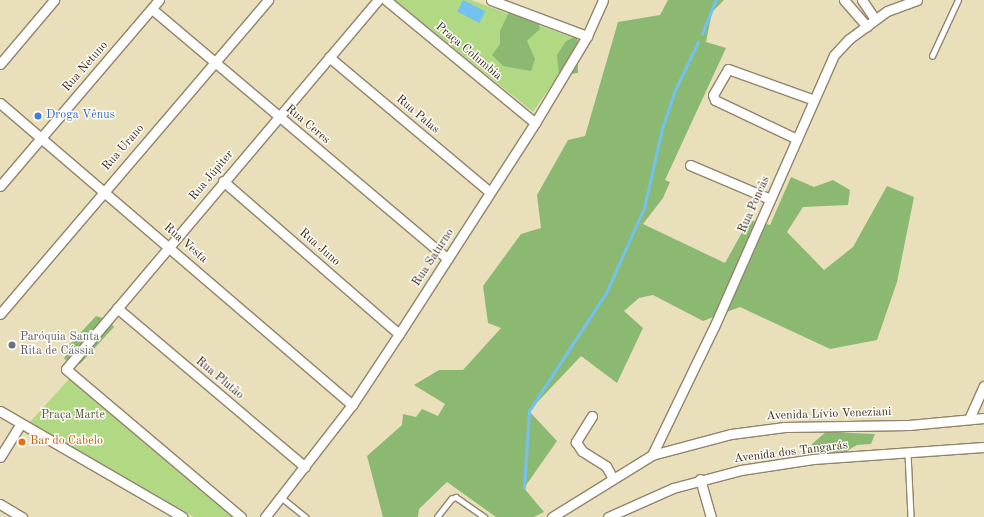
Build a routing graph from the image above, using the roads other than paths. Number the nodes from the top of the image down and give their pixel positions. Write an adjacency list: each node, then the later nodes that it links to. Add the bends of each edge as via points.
1 (54, 0): 19 (street)
2 (159, 0): 12 (street, Rua Netuno)
3 (268, 0): 18 (street, Rua Urano)
4 (378, 0): 17 (street, Rua Júpiter)
5 (386, 0): 23 (street, Praça Columbia)
6 (491, 0): 15 (street)
7 (603, 0): 15 (street, Rua Saturno)
8 (844, 0): 14 (street)
9 (862, 0): 13 (street)
10 (917, 0): 13 (street, Rua Poncãs, via 887,11)
11 (958, 0): 16 (lane)
12 (152, 9): 18 (street, Rua Ceres); 24 (street, Rua Netuno)
13 (876, 19): 14 (street, Rua Poncãs)
14 (867, 26): 20 (street, Rua Poncãs, via 834,56)
15 (587, 36): 23 (street, Rua Saturno)
16 (932, 56)
17 (329, 57): 22 (street, Rua Júpiter); 30 (street, Rua Palas)
18 (215, 63): 22 (street, Rua Ceres); 29 (street, Rua Urano)
19 (0, 64)
20 (814, 100): 25 (street, Rua Poncãs); 25 (street, via 728,70 713,96 716,100)
21 (0, 104): 24 (street, Rua Vesta)
22 (278, 116): 27 (street, Rua Júpiter); 33 (street, Rua Ceres)
23 (534, 123): 30 (street, Rua Saturno)
24 (41, 137): 28 (street, Rua Netuno); 29 (street, Rua Vesta)
25 (797, 139): 31 (street, Rua Poncãs)
26 (690, 165): 31 (street)
27 (223, 181): 32 (street, Rua Júpiter); 36 (street, Rua Juno)
28 (0, 186)
29 (103, 190): 32 (street, Rua Vesta); 35 (street, Rua Urano)
30 (490, 192): 33 (street, Rua Saturno)
31 (770, 199): 46 (street, Rua Poncãs, via 714,327)
32 (169, 247): 34 (street, Rua Júpiter); 38 (street, Rua Vesta)
33 (448, 258): 36 (street, Rua Saturno)
34 (117, 308): 48 (street, Rua Plutão); 55 (street, Rua Júpiter, via 66,369)
35 (0, 314)
36 (399, 334): 38 (street, Rua Saturno)
37 (984, 386): 42 (street)
38 (352, 405): 48 (street, Rua Saturno)
39 (0, 411): 43 (street)
40 (592, 416): 49 (street, via 576,442 582,451 606,466)
41 (984, 418): 42 (street, Avenida Lívio Veneziani)
42 (969, 419): 46 (street, Avenida Lívio Veneziani, via 909,425 785,427 731,434)
43 (21, 424): 47 (street); 54 (street)
44 (984, 447): 45 (street, Avenida dos Tangarás)
45 (908, 453): 50 (street, Avenida dos Tangarás, via 813,459); 63 (lane)
46 (652, 455): 49 (street, Avenida Lívio Veneziani)
47 (0, 457)
48 (305, 467): 51 (street, Rua Saturno)
49 (612, 477): 60 (street, Avenida Lívio Veneziani)
50 (700, 479): 61 (street, Avenida dos Tangarás, via 644,499); 62 (street)
51 (281, 497): 56 (street, Rua Saturno); 57 (lane)
52 (0, 504): 53 (street)
53 (22, 517)
54 (183, 517)
55 (241, 517)
56 (265, 517)
57 (306, 517)
58 (437, 517): 59 (lane, via 451,499 456,498)
59 (484, 517)
60 (552, 517)
61 (608, 517)
62 (711, 517)
63 (911, 517)

